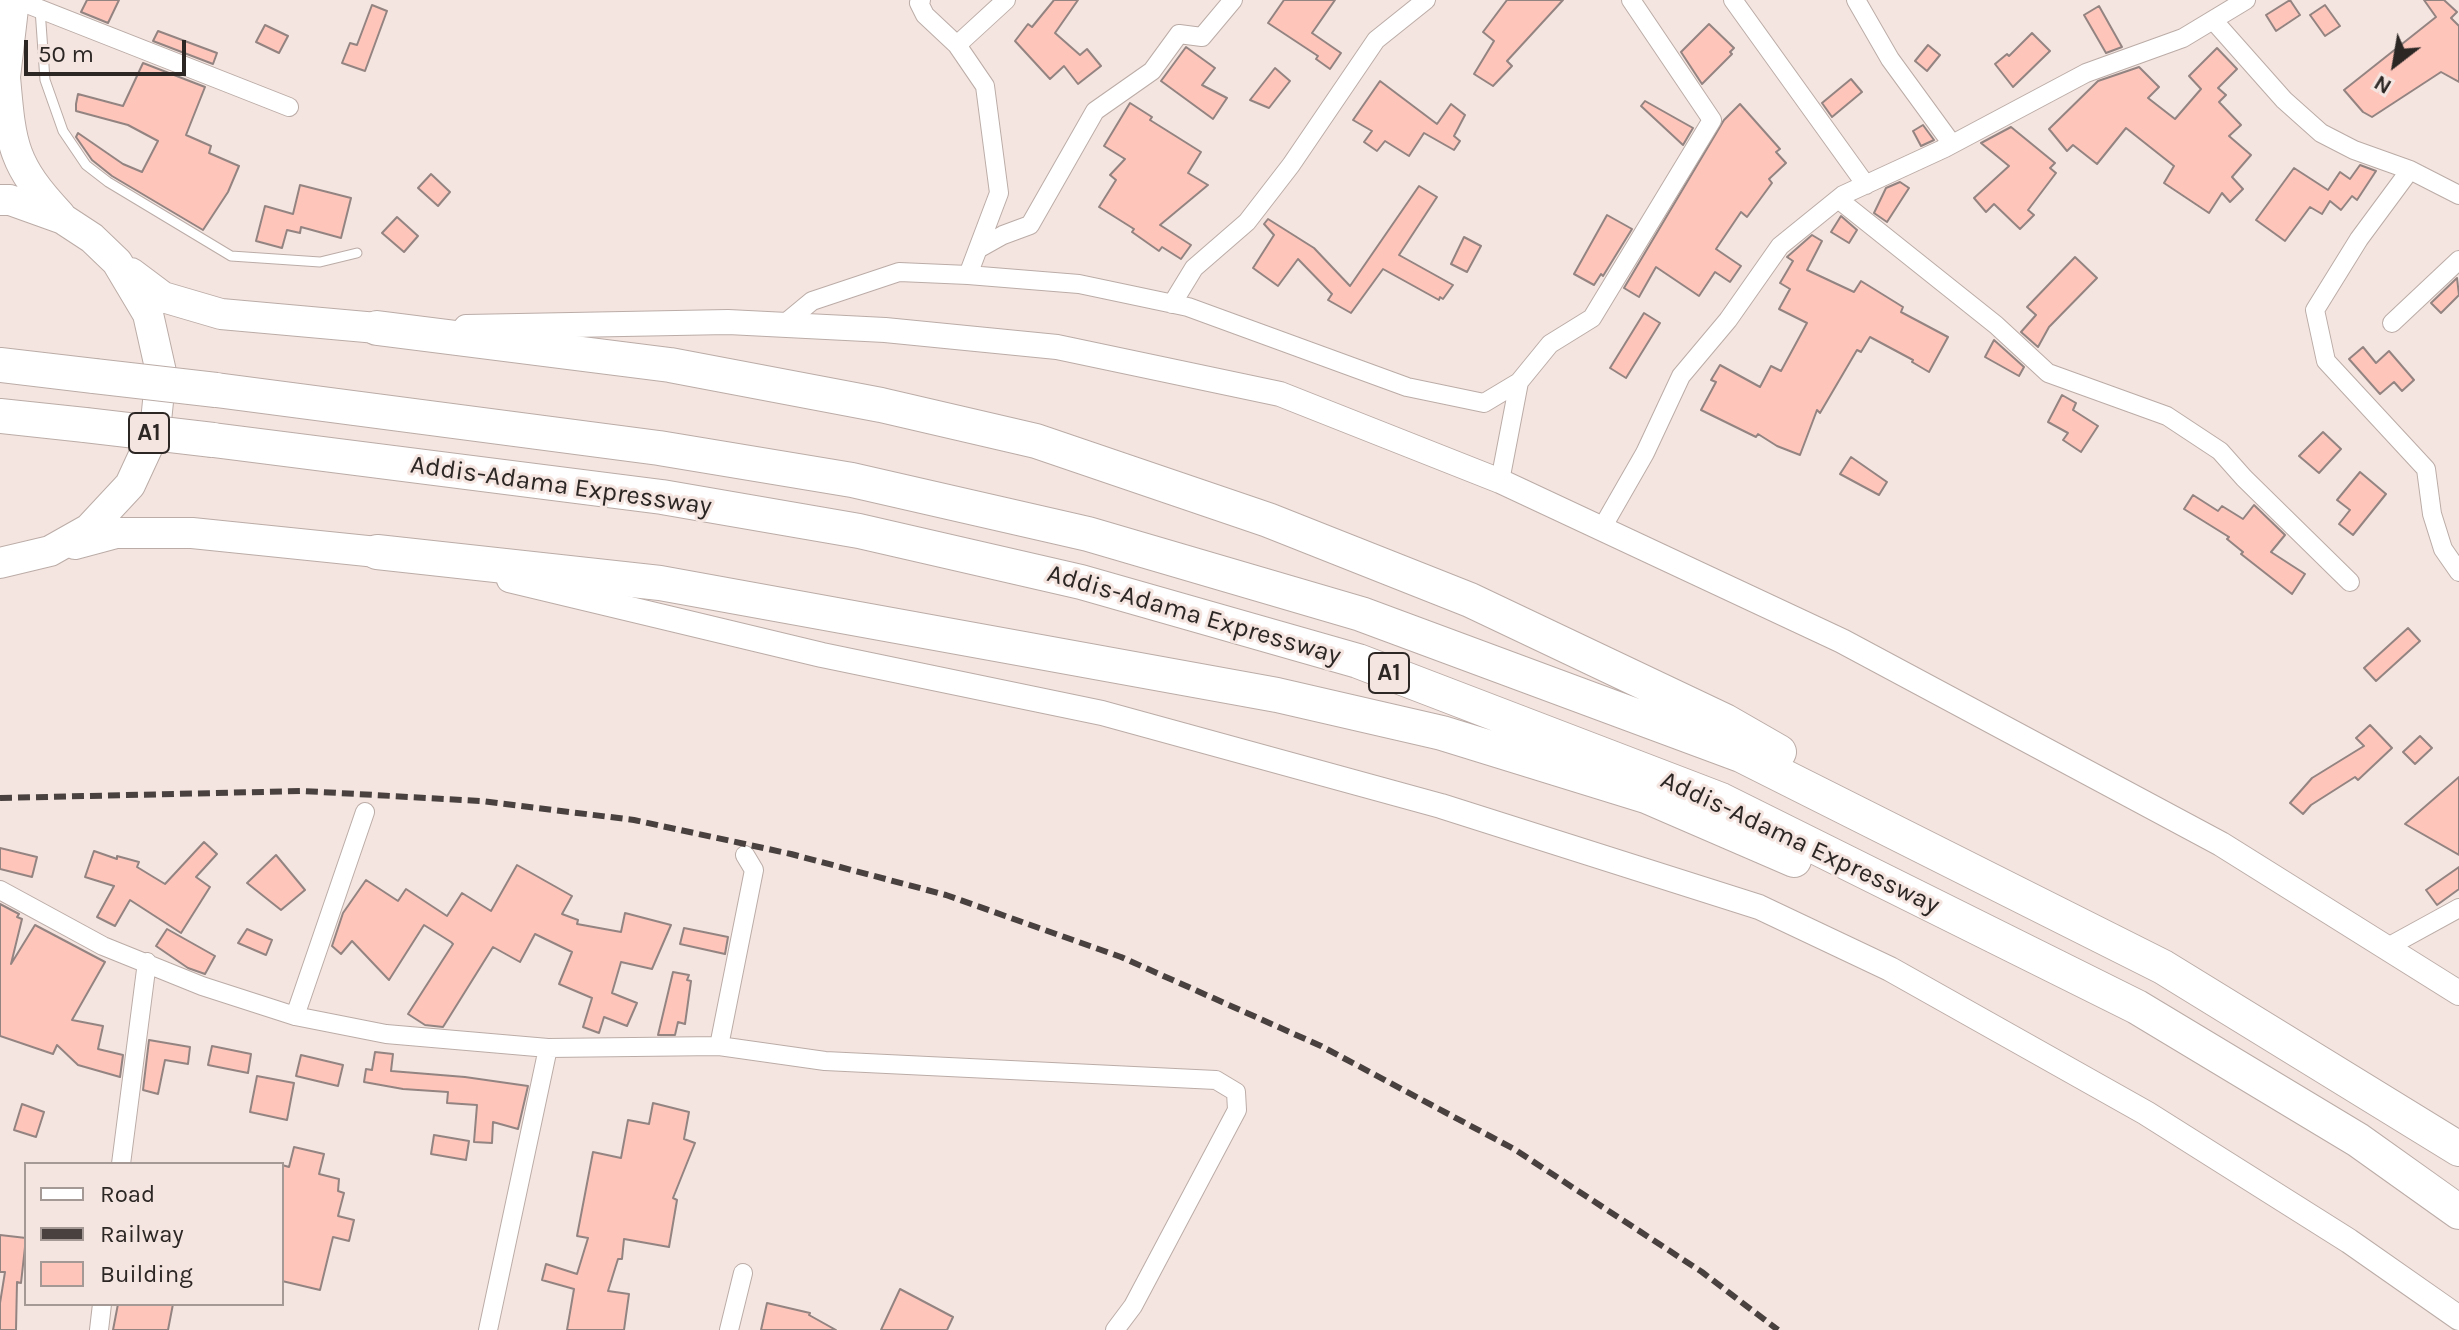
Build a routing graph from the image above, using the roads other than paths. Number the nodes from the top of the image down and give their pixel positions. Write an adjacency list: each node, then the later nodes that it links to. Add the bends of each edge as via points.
1 (921, 0): 11 (street, via 925,15)
2 (1006, 0): 11 (street)
3 (1233, 0): 21 (street, via 1202,37 1179,34 1152,71 1095,111 1030,225)
4 (1426, 0): 26 (street, via 1376,40 1247,222 1194,268)
5 (1631, 0): 31 (street, via 1712,120 1592,318 1550,344)
6 (1733, 0): 16 (street)
7 (1856, 0): 14 (street, via 1890,59)
8 (2246, 0): 10 (street)
9 (24, 3): 12 (main road); 13 (street); 22 (lane, via 63,131 86,165 108,182 231,256 320,262)
10 (2213, 20): 14 (street, via 2183,38 2086,73); 15 (street, via 2321,133)
11 (957, 45): 21 (street, via 985,86 999,193)
12 (2, 85): 20 (main road, via 17,159 34,188)
13 (289, 107)
14 (1952, 144): 16 (street)
15 (2410, 170): 17 (street); 38 (street, via 2315,310 2326,361 2426,469 2443,549)
16 (1866, 185): 18 (street)
17 (2459, 195)
18 (1838, 199): 34 (street, via 1780,246 1681,376); 39 (street, via 2048,373 2167,416 2220,451)
19 (0, 200): 20 (main road)
20 (63, 219): 24 (main road)
21 (978, 249): 25 (street)
22 (357, 253)
23 (2459, 260): 27 (street)
24 (117, 262): 29 (main road, via 163,297 221,314); 35 (main road, via 148,314 158,357 155,431 130,485 89,529)
25 (968, 275): 26 (street, via 1079,284); 28 (street, via 899,272 812,301)
26 (1172, 304): 31 (street, via 1407,387 1484,403)
27 (2392, 323)
28 (783, 325): 29 (street); 33 (street, via 1057,347 1280,394)
29 (377, 328): 46 (highway, via 670,365 881,405 1036,441 1268,520 1470,600 1725,721)
30 (0, 365): 46 (highway, Addis-Adama Expressway / A1, bridge, via 659,448 852,480 1088,534 1361,614 1741,755)
31 (1519, 382): 33 (street)
32 (0, 416): 48 (highway, Addis-Adama Expressway / A1, bridge, via 662,497 859,531 1081,582 1358,661 1721,800)
33 (1500, 481): 34 (street)
34 (1602, 528): 44 (street, via 1842,641 2221,844)
35 (50, 551): 36 (main road, via 116,533 192,533); 37 (main road)
36 (377, 552): 48 (highway, via 660,583 1277,695 1442,733 1646,796); 57 (street, via 822,655 1102,713 1441,806 1759,907 1890,969 2146,1113 2349,1241)
37 (2, 565)
38 (2459, 572)
39 (2350, 582)
40 (365, 812): 49 (street)
41 (745, 855): 50 (street, via 754,870)
42 (0, 890): 45 (street, via 103,946)
43 (2459, 908): 44 (street)
44 (2386, 948): 47 (street)
45 (147, 962): 49 (street); 53 (street)
46 (2163, 967): 52 (highway, Addis-Adama Expressway / A1)
47 (2459, 993)
48 (2137, 1007): 54 (highway, Addis-Adama Expressway / A1, via 2358,1140)
49 (295, 1016): 51 (street, via 386,1034)
50 (719, 1046): 51 (street); 61 (street, via 825,1061 1216,1080 1236,1092 1237,1110 1133,1306)
51 (548, 1048): 59 (street)
52 (2459, 1149)
53 (121, 1162)
54 (2459, 1212)
55 (743, 1273): 60 (street)
56 (102, 1306): 58 (street)
57 (2459, 1318)
58 (99, 1330)
59 (488, 1330)
60 (729, 1330)
61 (1115, 1330)

